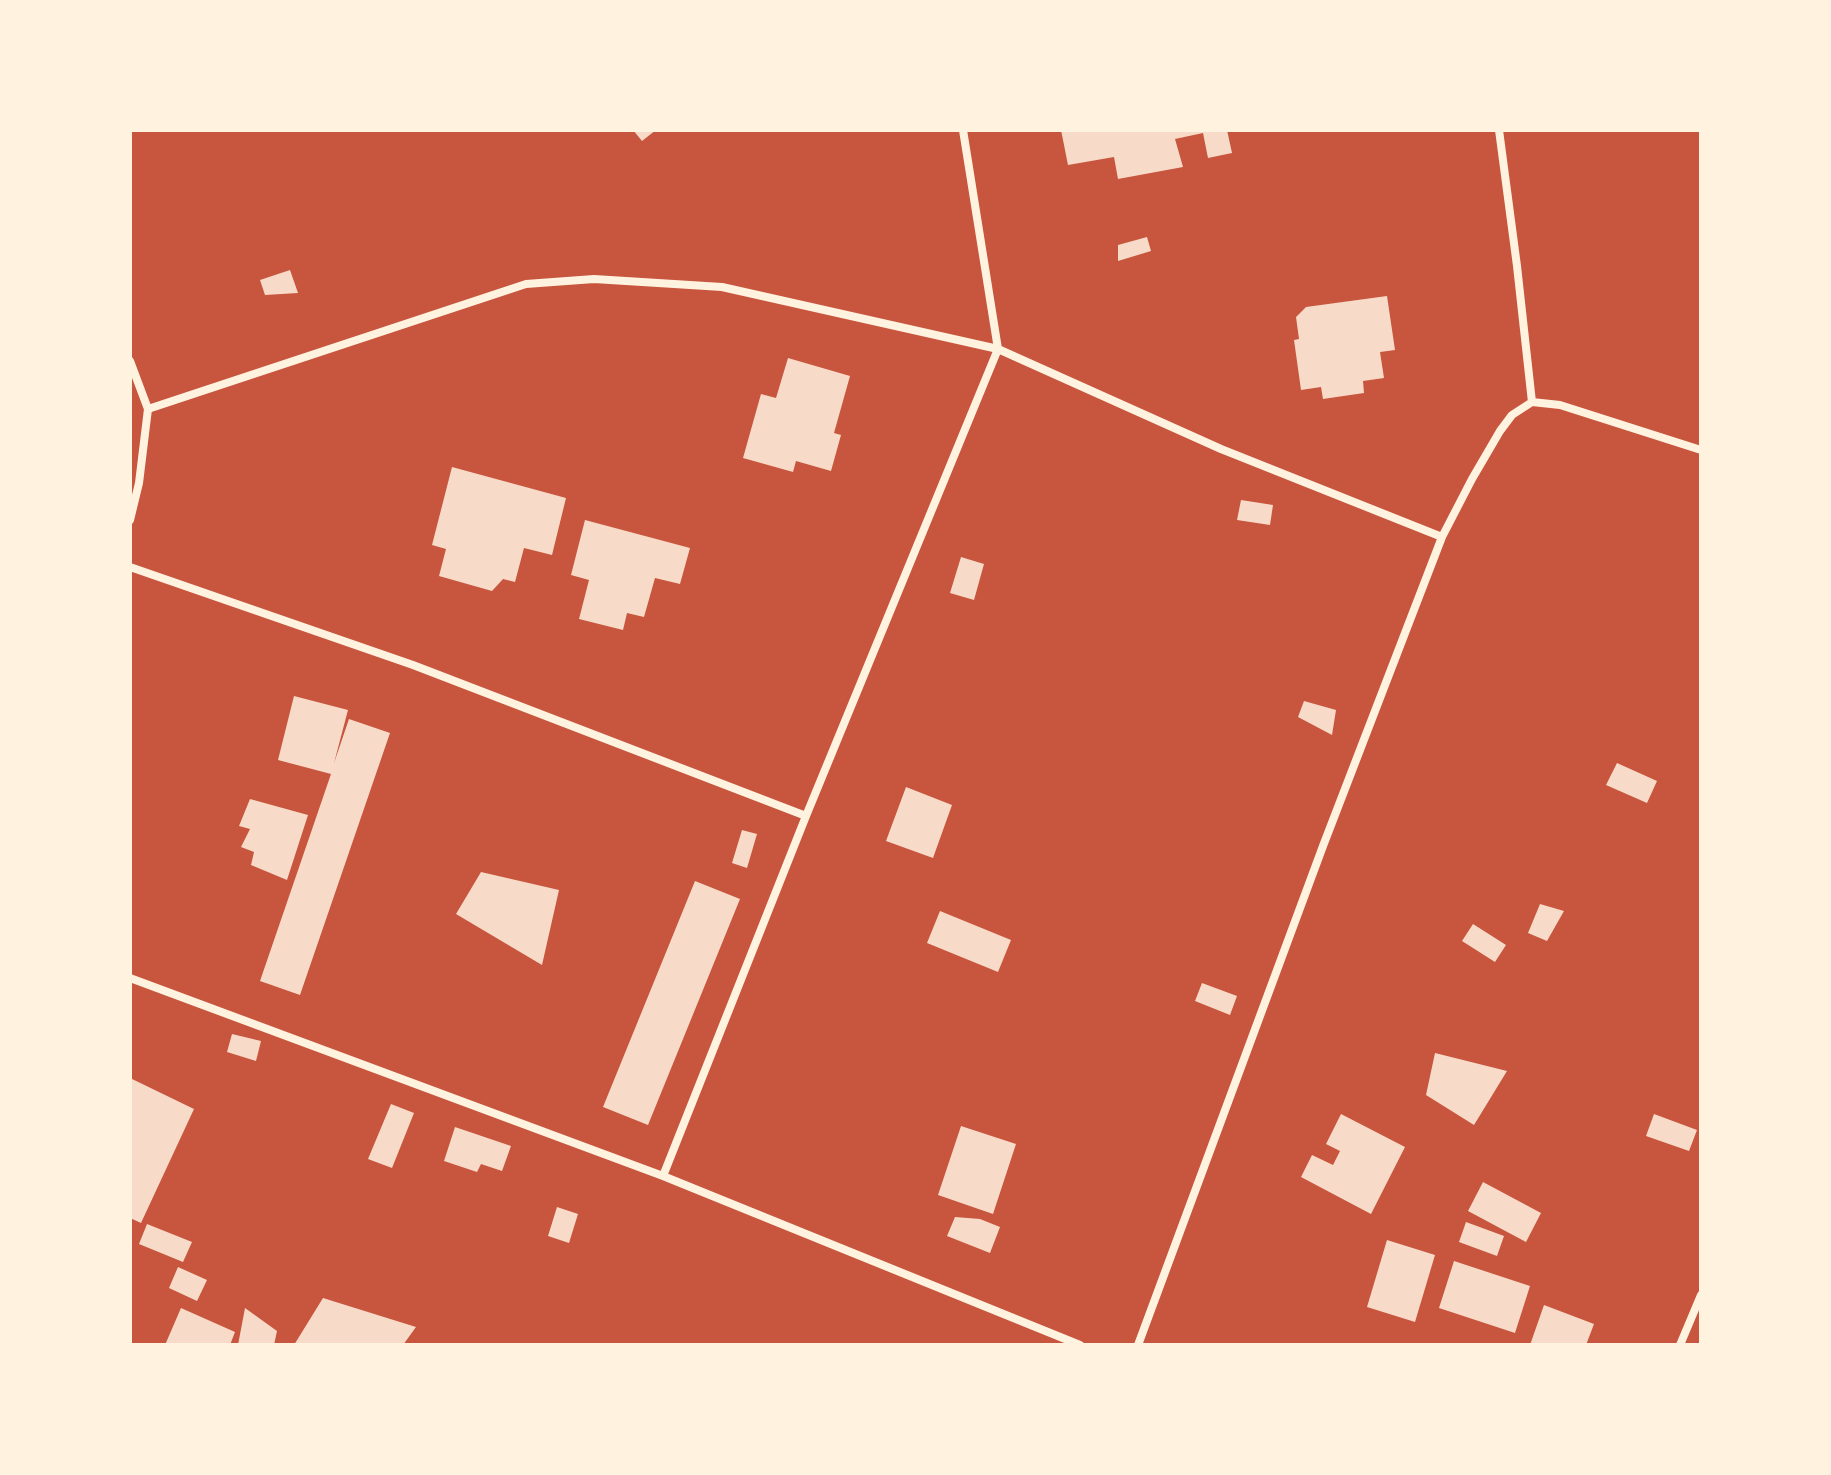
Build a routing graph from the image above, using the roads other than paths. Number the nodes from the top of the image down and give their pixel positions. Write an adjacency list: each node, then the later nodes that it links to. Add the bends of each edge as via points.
1 (963, 130): 3 (street)
2 (1499, 130): 5 (street)
3 (998, 349): 6 (street, via 722,287 594,279 526,284); 9 (street, via 1221,449); 11 (street)
4 (130, 361): 6 (street)
5 (1532, 402): 7 (street, via 1560,405); 9 (street, via 1500,431)
6 (148, 409): 8 (street)
7 (1701, 450)
8 (130, 520)
9 (1442, 537): 16 (street)
10 (130, 567): 11 (street, via 413,665)
11 (806, 816): 13 (street)
12 (130, 978): 13 (street)
13 (663, 1176): 15 (street)
14 (1701, 1295): 17 (street)
15 (1080, 1345)
16 (1138, 1345)
17 (1680, 1345)

